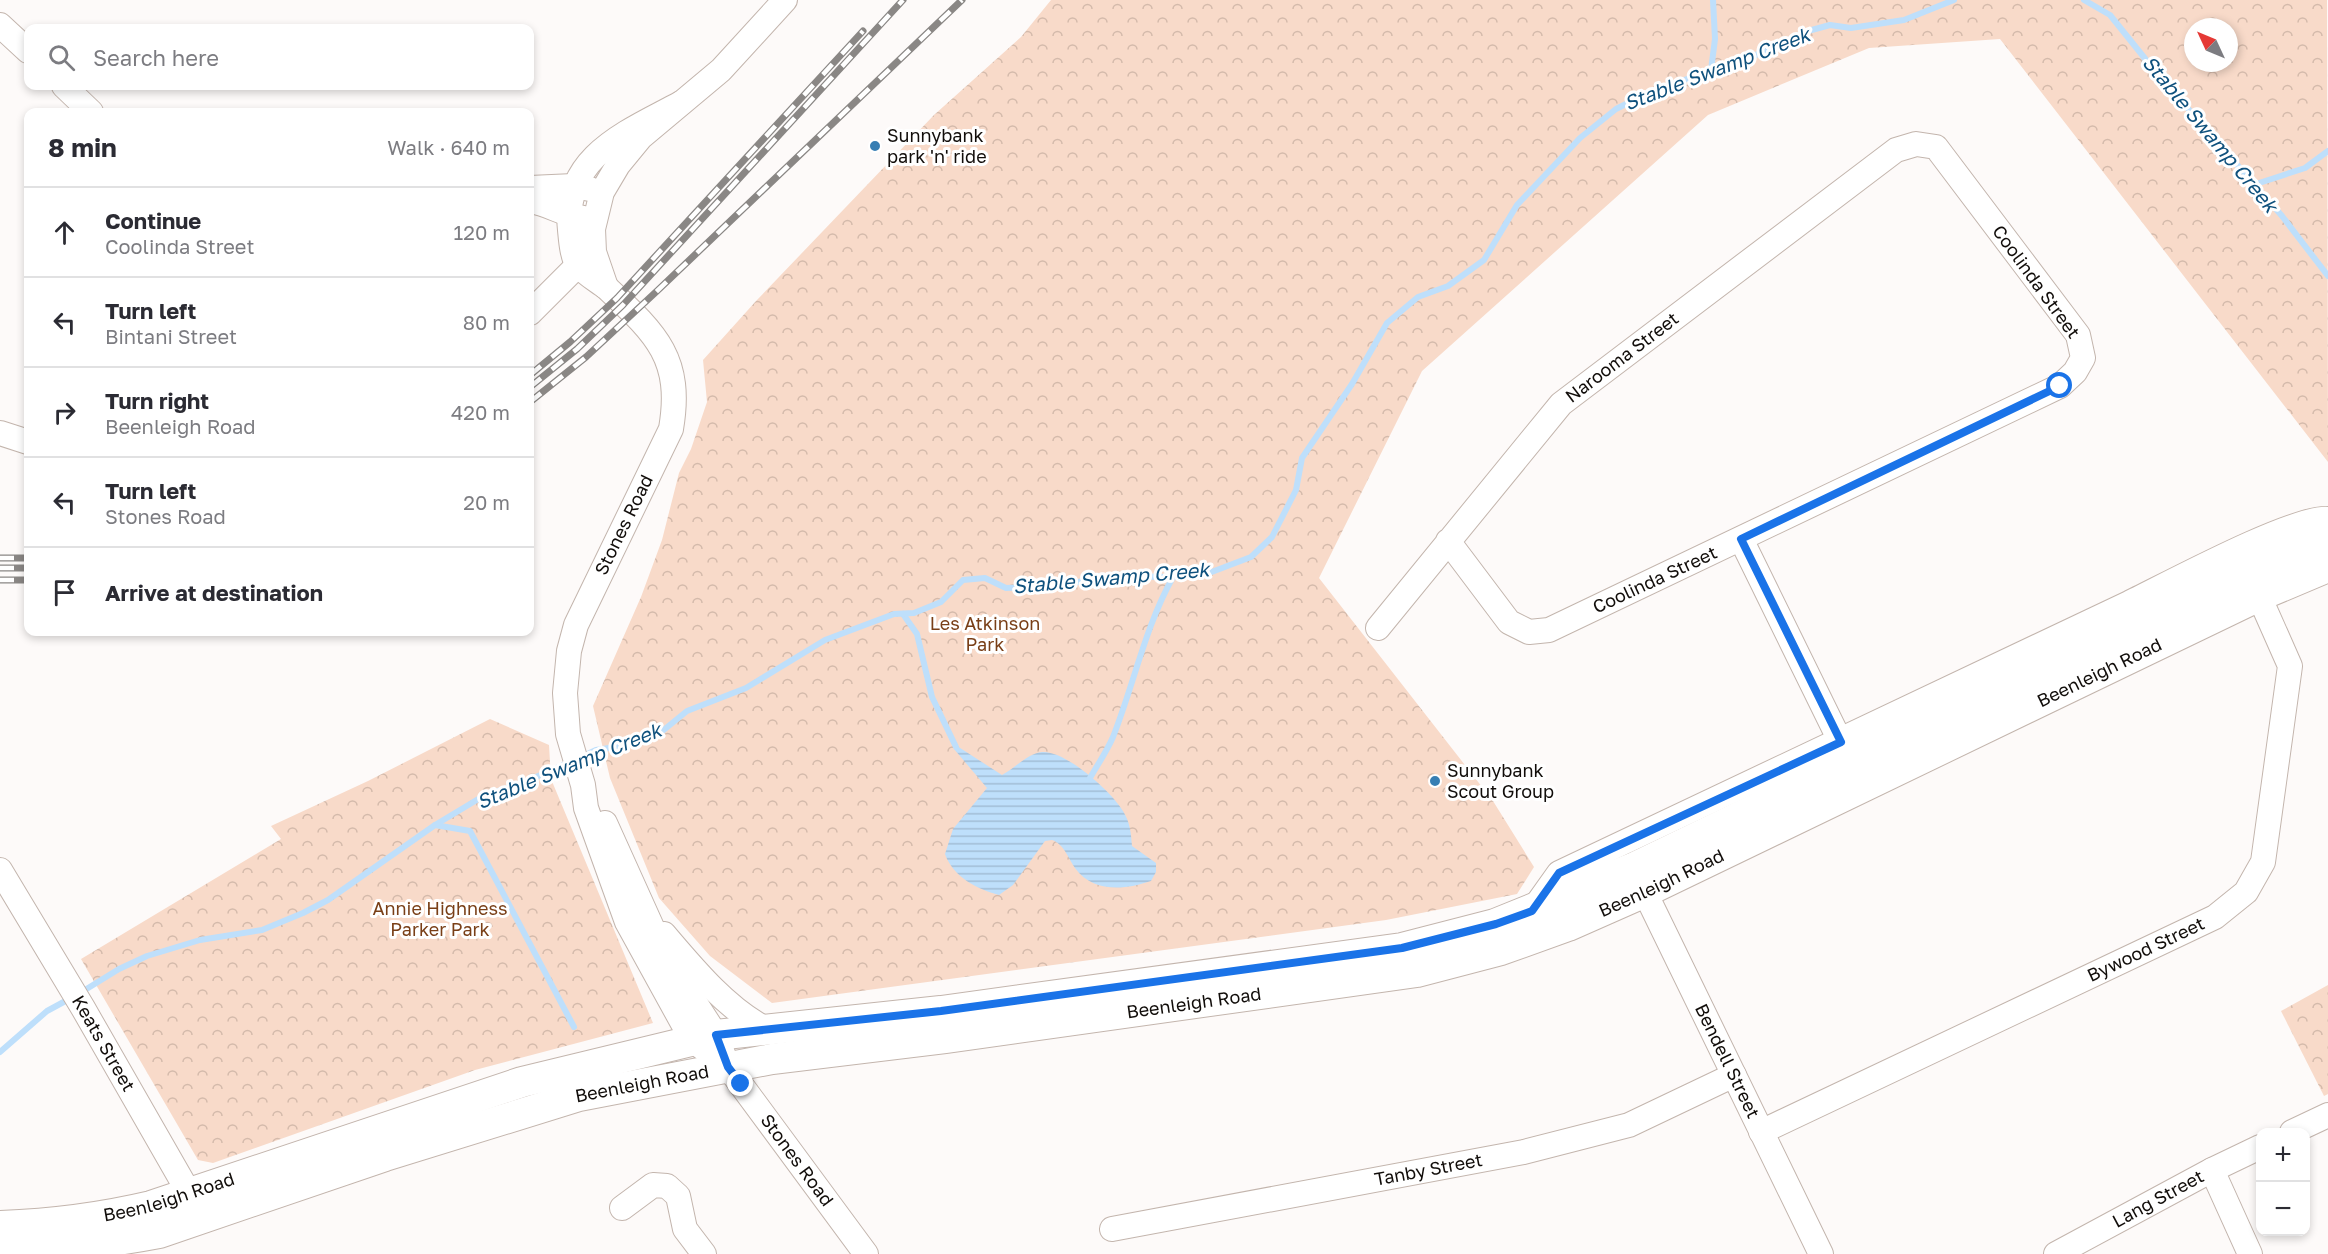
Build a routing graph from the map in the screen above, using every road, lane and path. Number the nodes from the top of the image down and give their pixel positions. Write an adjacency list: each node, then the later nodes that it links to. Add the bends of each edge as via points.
1 (785, 0): 5 (street, via 721,70)
2 (0, 25): 3 (street)
3 (24, 47)
4 (68, 90): 6 (street)
5 (681, 103): 8 (street, via 610,142 593,156); 10 (street, Stones Road, via 641,137)
6 (87, 108)
7 (1916, 144): 21 (street, Coolinda Street, via 1936,147 2078,335 2083,358 2060,386); 22 (street, Narooma Street, via 1896,150 1561,404)
8 (574, 186): 9 (street); 10 (street); 12 (street)
9 (534, 188)
10 (602, 192): 13 (street, Stones Road)
11 (534, 202): 12 (street)
12 (569, 216): 13 (street); 14 (street)
13 (595, 220): 15 (street, Stones Road, via 594,252)
14 (578, 265): 15 (street, Stones Road); 16 (street)
15 (606, 287): 27 (street, Stones Road, via 664,352 671,365 675,403 671,429 576,625 569,651 565,693 568,734)
16 (534, 309)
17 (0, 433): 18 (street)
18 (24, 441)
19 (2328, 519): 26 (street, Beenleigh Road, via 2307,520 2213,562)
20 (2328, 538): 26 (main road, Beenleigh Road, via 2266,563)
21 (1741, 539): 22 (street, Coolinda Street, via 1549,630 1529,632 1509,622); 26 (street)
22 (1448, 541): 25 (street, Narooma Street)
23 (2328, 567): 24 (main road, Beenleigh Road)
24 (2259, 596): 26 (main road, Beenleigh Road); 38 (street, Bywood Street, via 2290,666 2263,862 2246,892 2215,917)
25 (1378, 628)
26 (1852, 764): 29 (main road, Beenleigh Road); 30 (street, Beenleigh Road, via 1559,873)
27 (583, 785): 31 (street, Stones Road); 33 (street, Stones Road, via 586,808 627,922)
28 (0, 870): 41 (street, Keats Street)
29 (1639, 880): 30 (main road, Beenleigh Road); 34 (main road, Beenleigh Road, via 1568,926 1501,950 1417,972); 35 (street, Bendell Street)
30 (1532, 911): 32 (main road, Beenleigh Road, via 1402,948 941,1011)
31 (649, 916): 32 (street, Stones Road, via 731,1005); 33 (street, Stones Road)
32 (764, 1028): 33 (main road, Beenleigh Road)
33 (704, 1037): 34 (street, Stones Road); 41 (main road, Beenleigh Road, via 522,1082)
34 (728, 1067): 43 (main road, Beenleigh Road, via 569,1099 385,1156); 49 (street, Stones Road)
35 (1734, 1075): 38 (street, Bendell Street); 45 (street, Tanby Street, via 1629,1125 1524,1152)
36 (2328, 1115): 37 (street)
37 (2300, 1128)
38 (1761, 1132): 50 (street, Bendell Street)
39 (2256, 1149): 40 (street, Lang Street)
40 (2212, 1170): 51 (street, Lang Street); 52 (street)
41 (190, 1193): 43 (street, Keats Street); 44 (main road, Beenleigh Road, via 107,1216)
42 (622, 1208): 48 (street, via 653,1185 667,1185 678,1196 686,1228)
43 (203, 1220): 46 (main road, Beenleigh Road)
44 (0, 1226)
45 (1112, 1229)
46 (113, 1248): 47 (main road, Beenleigh Road)
47 (0, 1249)
48 (704, 1254)
49 (866, 1254)
50 (1821, 1254)
51 (2056, 1254)
52 (2250, 1254)

